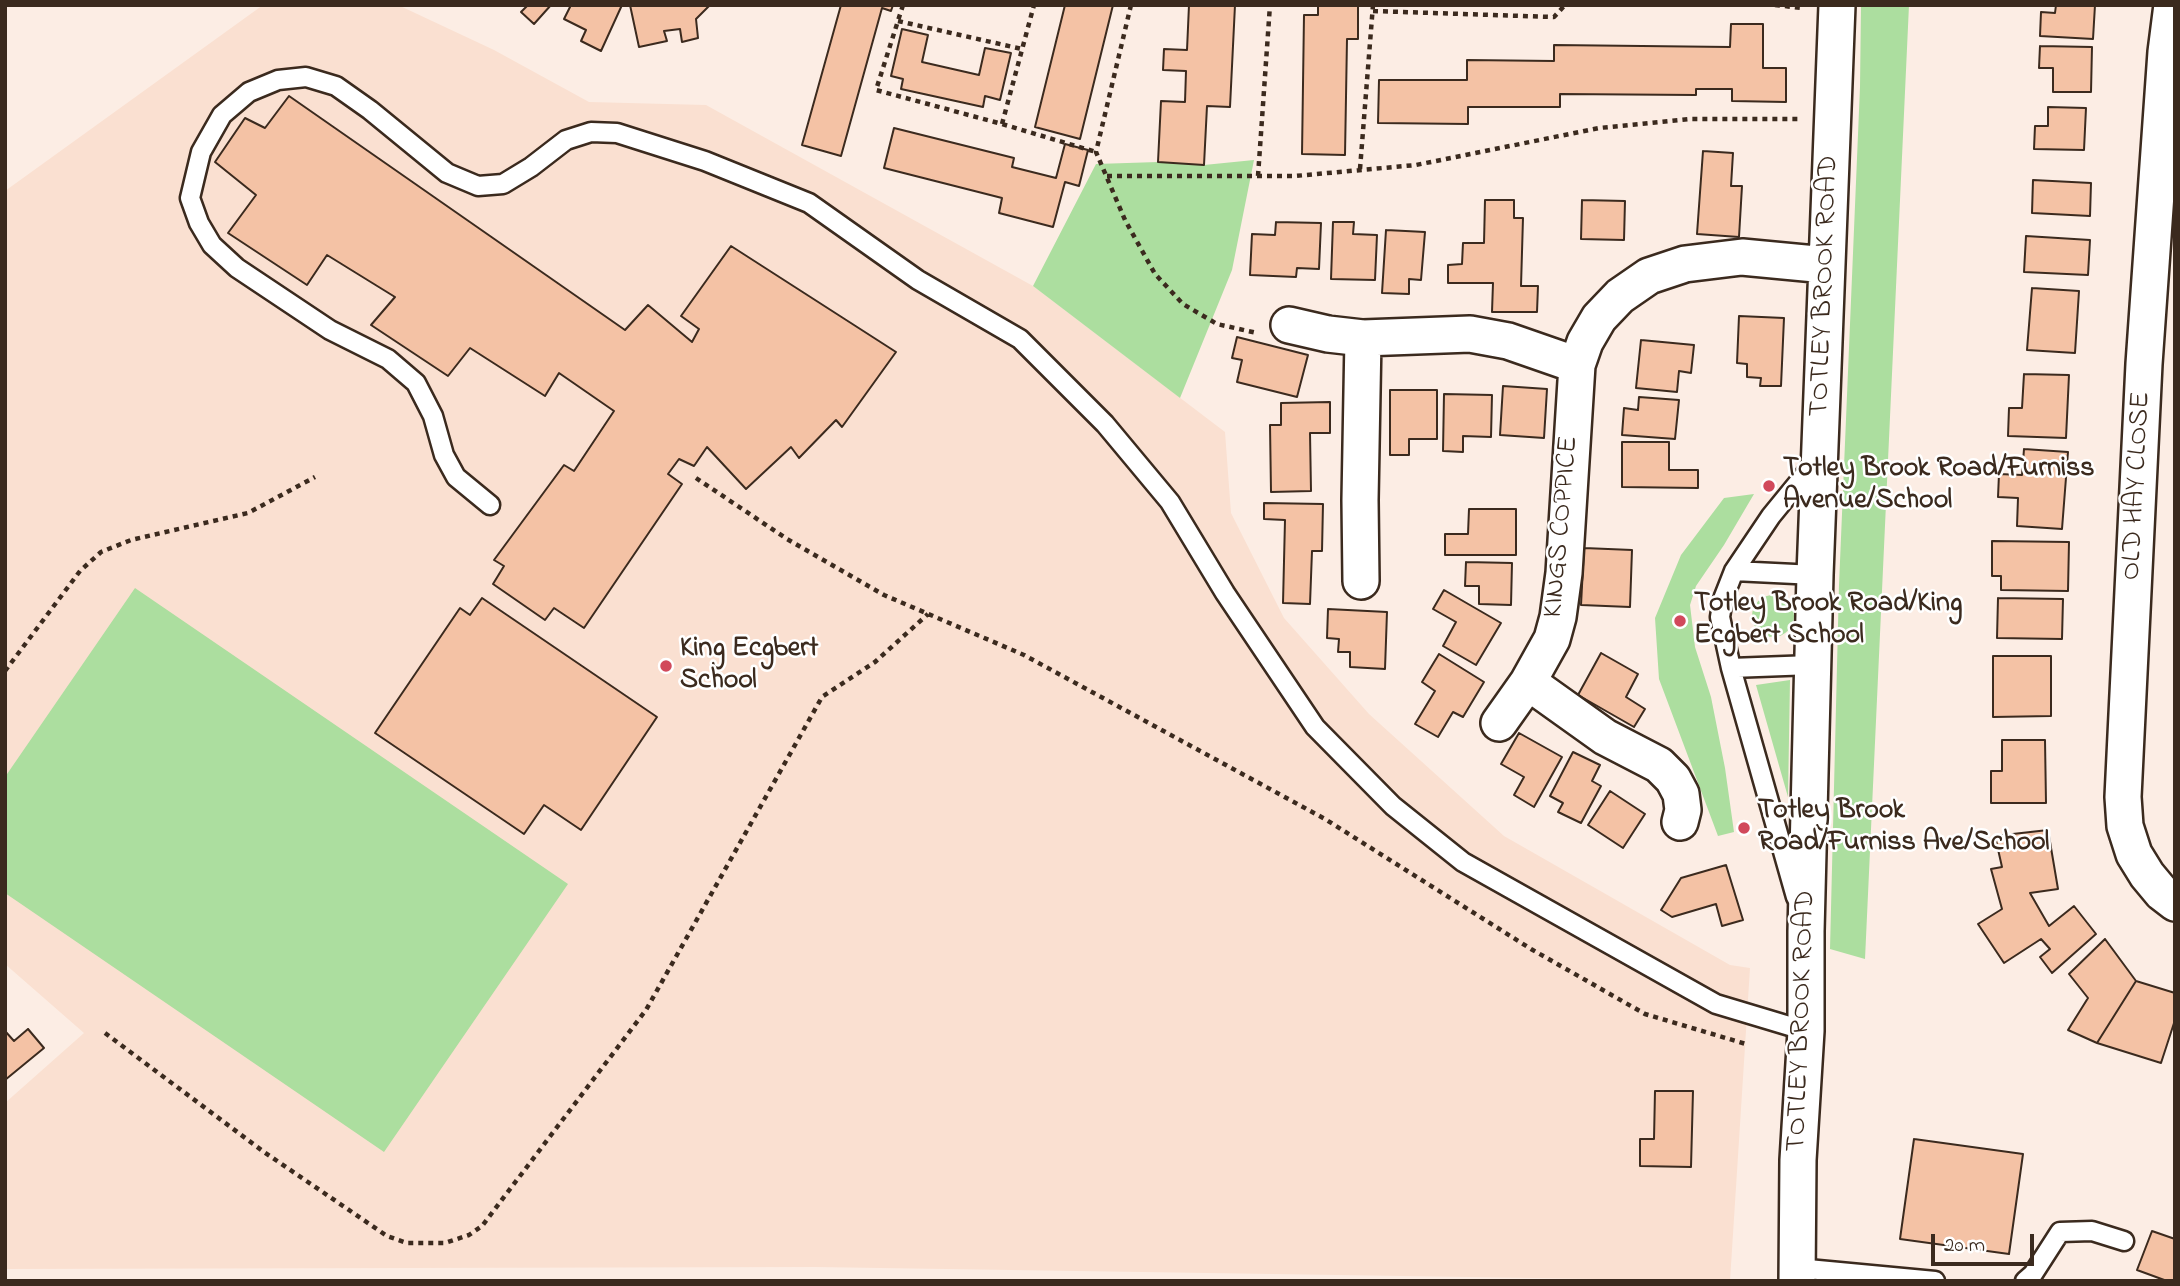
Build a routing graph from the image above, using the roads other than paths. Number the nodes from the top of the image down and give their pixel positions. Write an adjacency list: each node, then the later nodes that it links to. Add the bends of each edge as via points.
1 (1837, 5): 4 (street, TOTLEY BROOK ROAD)
2 (2172, 5): 3 (street, OLD HAY CLOSE)
3 (2170, 52): 18 (street, OLD HAY CLOSE, via 2144,364 2123,797 2125,826 2134,854 2162,893)
4 (1826, 265): 7 (street, KINGS COPPICE, via 1742,257 1685,264 1649,276 1599,318); 8 (street, TOTLEY BROOK ROAD)
5 (1289, 325): 6 (street)
6 (1363, 338): 7 (street, via 1470,334 1508,341); 12 (street)
7 (1577, 365): 15 (street, KINGS COPPICE, via 1558,617 1552,639)
8 (1819, 458): 10 (lane); 11 (street, TOTLEY BROOK ROAD)
9 (490, 505): 20 (lane, via 456,477 416,383 388,359 330,330 237,268 212,246 190,198 201,152 222,115 249,92 278,80 306,77 336,86 447,173 478,186 503,184 566,140 591,132 617,133 705,161 809,203 918,280 1020,339 1104,424 1170,502 1315,727 1393,806 1463,862 1716,1004)
10 (1734, 571): 11 (lane); 14 (lane, via 1720,617)
11 (1815, 575): 13 (street, TOTLEY BROOK ROAD)
12 (1361, 581)
13 (1812, 665): 14 (lane); 19 (street, TOTLEY BROOK ROAD)
14 (1731, 668): 19 (lane)
15 (1528, 682): 16 (street, KINGS COPPICE); 17 (street, via 1605,737 1659,765 1681,794)
16 (1499, 723)
17 (1680, 822)
18 (2175, 903)
19 (1806, 931): 20 (street, TOTLEY BROOK ROAD)
20 (1805, 1045): 22 (street, TOTLEY BROOK ROAD)
21 (2124, 1241): 24 (lane, via 2092,1231 2060,1233)
22 (1797, 1275): 23 (lane)
23 (1935, 1281)
24 (2025, 1281)

